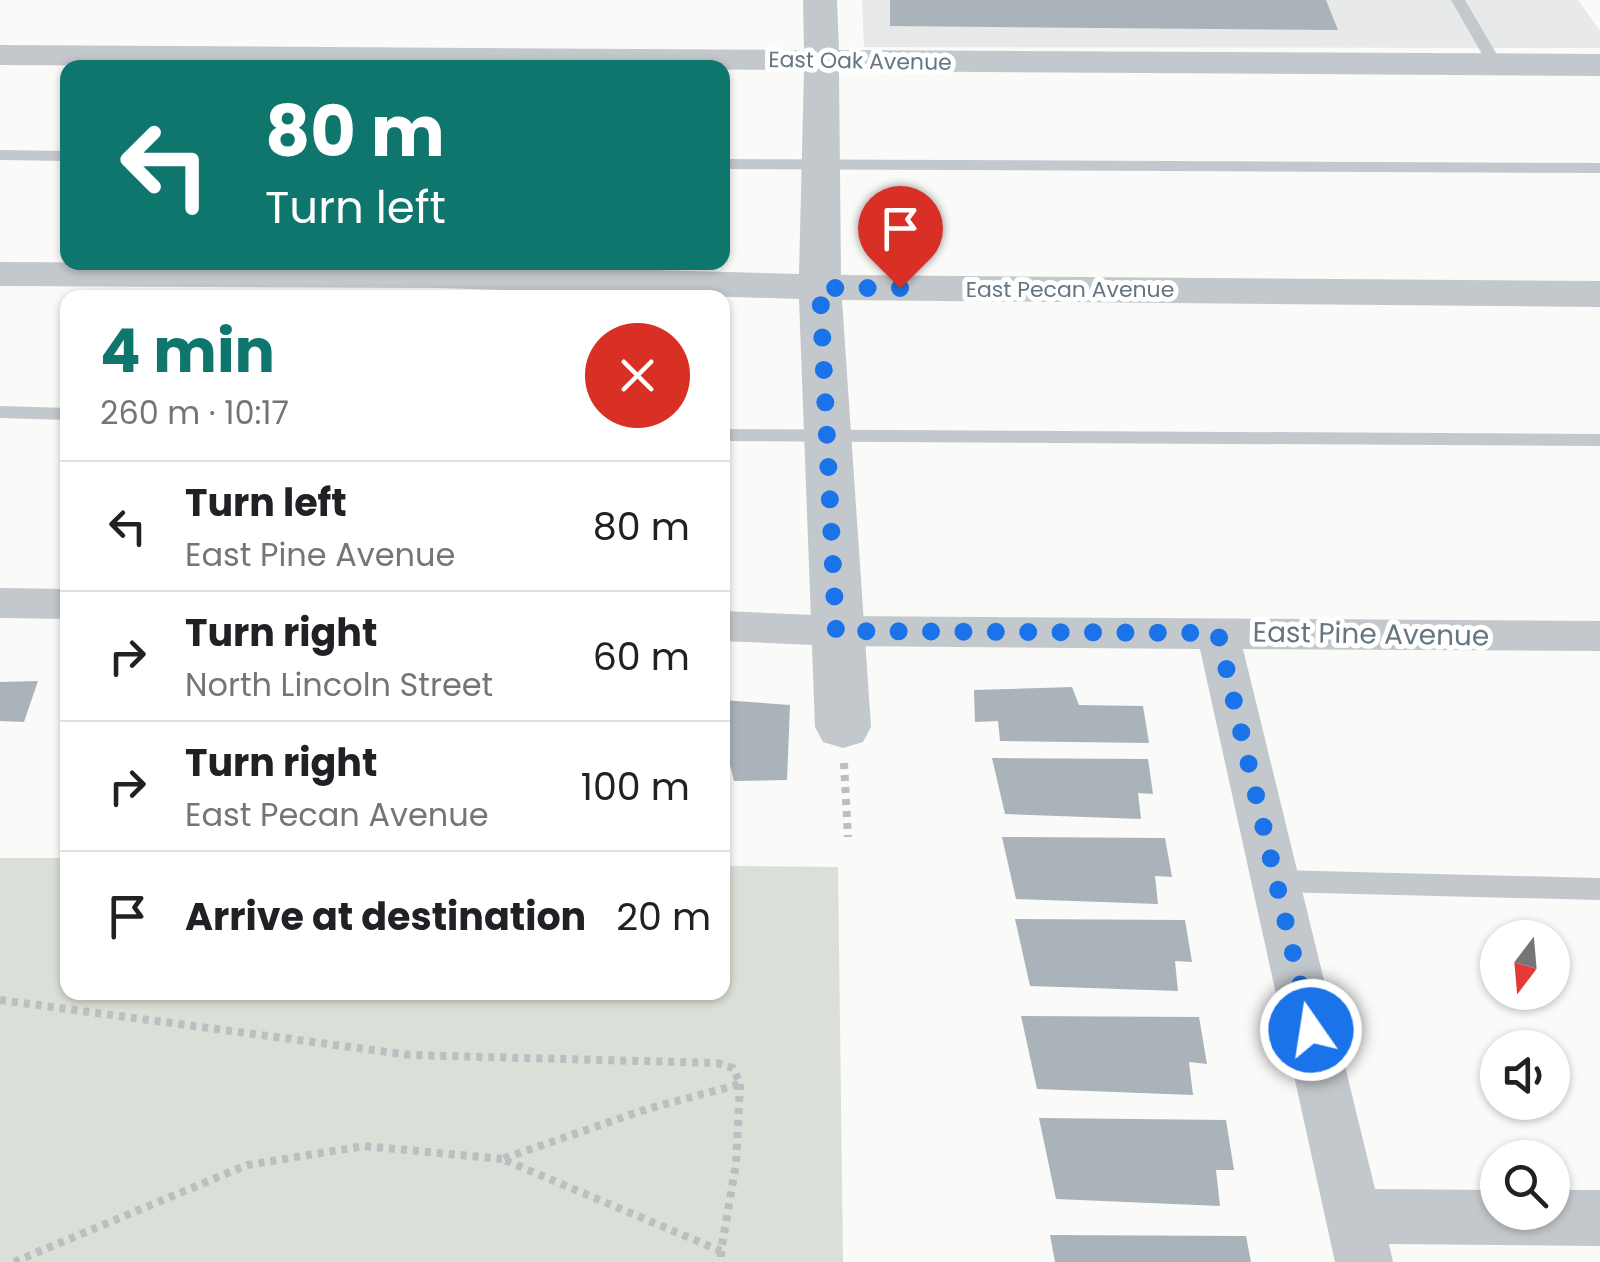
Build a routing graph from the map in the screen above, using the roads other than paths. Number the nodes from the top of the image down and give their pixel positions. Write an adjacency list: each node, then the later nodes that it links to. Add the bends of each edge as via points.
1 (820, 0): 4 (street)
2 (1458, 0): 5 (lane)
3 (0, 55): 4 (street, East Oak Avenue)
4 (821, 60): 5 (street, East Oak Avenue); 10 (street)
5 (1496, 65): 6 (street, East Oak Avenue)
6 (1600, 66)
7 (0, 155): 8 (lane)
8 (60, 156)
9 (730, 164): 10 (lane)
10 (822, 165): 11 (lane); 13 (street)
11 (1600, 168)
12 (0, 274): 13 (street, East Pecan Avenue, via 557,278)
13 (820, 288): 14 (street, East Pecan Avenue); 18 (street)
14 (1600, 294)
15 (0, 412): 16 (lane)
16 (60, 414)
17 (730, 435): 18 (lane)
18 (827, 438): 19 (lane); 23 (street)
19 (1600, 440)
20 (0, 603): 21 (street)
21 (60, 604)
22 (730, 626): 23 (street, East Pine Avenue)
23 (836, 631): 24 (street, East Pine Avenue); 26 (street)
24 (1218, 633): 25 (street, East Pine Avenue); 27 (street)
25 (1600, 636)
26 (842, 726)
27 (1276, 881): 28 (lane); 30 (street)
28 (1600, 889)
29 (1600, 1218): 30 (street)
30 (1359, 1239)

